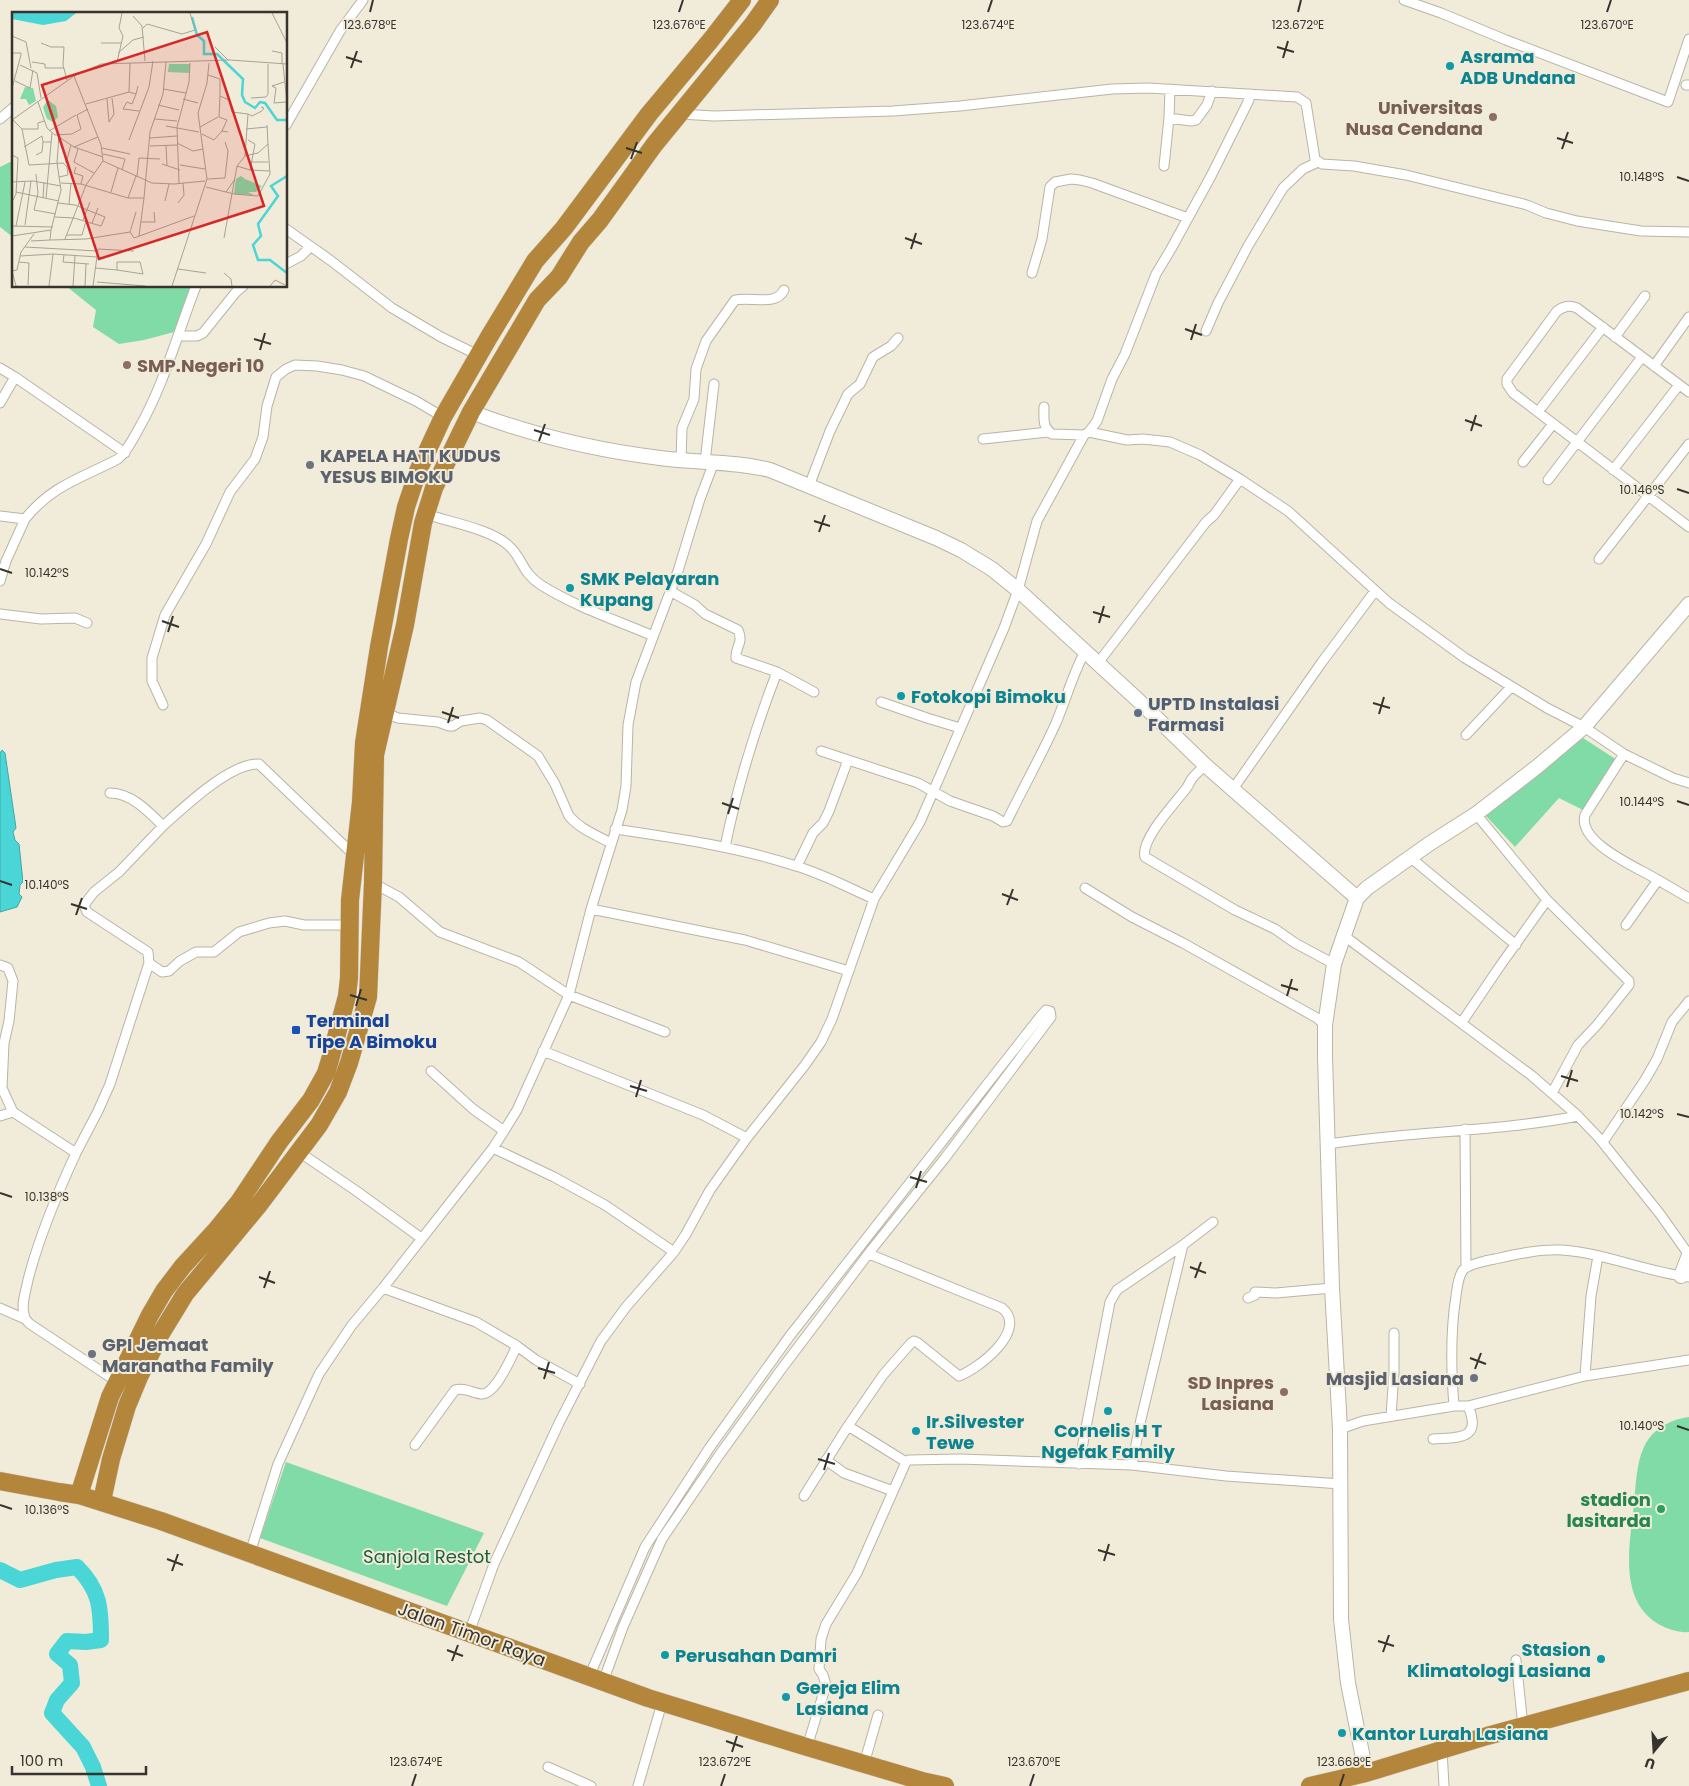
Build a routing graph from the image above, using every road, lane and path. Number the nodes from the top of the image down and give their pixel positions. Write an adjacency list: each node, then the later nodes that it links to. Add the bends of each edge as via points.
1 (364, 0): 14 (street, via 340,31)
2 (742, 0): 15 (highway)
3 (770, 0): 11 (highway)
4 (1404, 0): 5 (street)
5 (1419, 3): 6 (street, via 1668,102)
6 (1689, 40)
7 (1170, 89): 8 (street); 11 (street, via 1112,89 960,106 846,113); 12 (street)
8 (1212, 91): 9 (street); 12 (street, via 1196,120)
9 (1248, 94): 17 (street, via 1303,99 1312,149); 19 (street, via 1249,100)
10 (12, 109): 13 (street)
11 (680, 114): 16 (highway)
12 (1169, 118): 18 (street)
13 (0, 119)
14 (288, 122)
15 (630, 138): 16 (highway); 35 (highway, via 564,228 535,261)
16 (648, 153): 45 (highway, via 581,242 559,277 536,300)
17 (1318, 162): 21 (street, via 1406,175 1577,221 1641,231); 31 (street, via 1303,169 1283,188 1248,246)
18 (1164, 166)
19 (1188, 218): 24 (street, via 1092,183 1071,179 1055,182 1050,187 1042,239); 50 (street, via 1156,274 1096,421)
20 (288, 230): 22 (street)
21 (1689, 232)
22 (310, 247): 23 (street); 35 (street, via 399,312)
23 (288, 263)
24 (1032, 272)
25 (195, 288): 32 (street)
26 (241, 288): 32 (street, via 203,333)
27 (784, 290): 55 (street, via 774,300 734,300 706,341 696,369 694,399 682,428)
28 (1646, 296): 33 (street)
29 (1689, 317): 37 (street)
30 (1603, 327): 33 (street); 46 (street); 46 (street, via 1577,308 1568,306 1557,311 1507,380 1513,393)
31 (1206, 331)
32 (178, 336): 54 (street, via 148,414)
33 (1615, 336): 36 (street)
34 (898, 338): 61 (street, via 873,358 860,384 848,394)
35 (478, 355): 47 (highway)
36 (1642, 357): 37 (street); 52 (street)
37 (1654, 366): 41 (street)
38 (0, 368): 39 (street)
39 (15, 377): 43 (street); 54 (street)
40 (714, 384): 56 (street)
41 (1679, 385): 42 (street); 58 (street)
42 (1689, 392)
43 (0, 403)
44 (1044, 407): 49 (street)
45 (471, 412): 55 (street, via 537,435 647,457); 63 (highway, via 434,488)
46 (1538, 412): 48 (street)
47 (443, 417): 68 (highway, via 418,471 406,507); 84 (street, via 364,376 342,370 295,365 276,377 255,459 230,492 206,544 165,614 152,658 152,681)
48 (1553, 424): 52 (street); 57 (street)
49 (1048, 432): 50 (street); 51 (street)
50 (1087, 433): 59 (street, via 1127,440 1170,442 1200,455); 71 (street, via 1037,521)
51 (983, 439)
52 (1577, 442): 58 (street); 60 (street)
53 (1689, 444): 62 (street)
54 (125, 453): 65 (street, via 57,489)
55 (681, 460): 56 (street)
56 (709, 462): 61 (street, via 749,465); 72 (street)
57 (1523, 462)
58 (1613, 470): 62 (street)
59 (1240, 479): 73 (street, via 1288,512); 79 (street)
60 (1548, 480)
61 (809, 486): 71 (street, via 962,550)
62 (1649, 497): 66 (street); 67 (street)
63 (426, 514): 69 (highway); 77 (street, via 500,539 518,557 527,574 541,584 576,604)
64 (0, 516): 65 (street)
65 (25, 519): 70 (street)
66 (1688, 525)
67 (1599, 558)
68 (394, 566): 69 (highway); 103 (highway, via 364,743)
69 (414, 569): 85 (highway)
70 (0, 582)
71 (1018, 590): 78 (street); 87 (street)
72 (670, 591): 77 (street); 80 (street, via 705,614 738,630 741,637 736,658)
73 (1375, 591): 81 (street, via 1465,658); 94 (street)
74 (1689, 604): 86 (street)
75 (0, 614): 76 (street, via 41,619 75,618)
76 (87, 623)
77 (653, 636): 99 (street, via 632,697 626,786)
78 (1085, 651): 79 (street); 95 (street, via 1045,746 1007,821 950,801)
79 (1098, 662): 92 (street)
80 (777, 672): 82 (street); 101 (street, via 755,732)
81 (1511, 687): 86 (street); 88 (street)
82 (814, 692)
83 (881, 702): 87 (street)
84 (163, 705)
85 (386, 713): 100 (street, via 449,726 480,718 487,720 538,756 573,822); 105 (highway, via 374,765)
86 (1584, 727): 90 (street); 97 (street)
87 (960, 728): 95 (street)
88 (1466, 735)
89 (821, 751): 91 (street)
90 (1624, 754): 93 (street); 106 (street, via 1585,815 1584,822 1588,832 1611,853)
91 (848, 760): 95 (street); 104 (street, via 829,811)
92 (1205, 765): 94 (street); 118 (street, via 1165,812 1148,842 1145,857)
93 (1689, 783)
94 (1233, 789): 108 (street)
95 (933, 790): 110 (street, via 920,822)
96 (110, 792): 98 (street, via 131,798)
97 (1476, 814): 102 (street); 111 (street)
98 (162, 826): 103 (street, via 208,788 235,771 259,764); 117 (street, via 84,905 86,912 148,952)
99 (615, 829): 100 (street); 101 (street)
100 (611, 843): 112 (street)
101 (725, 847): 104 (street)
102 (1411, 858): 108 (street); 116 (street)
103 (353, 863): 105 (highway); 113 (highway)
104 (797, 866): 110 (street)
105 (373, 878): 121 (street, via 440,932 519,962); 126 (highway, via 368,997)
106 (1658, 880): 109 (street); 114 (street)
107 (1085, 888): 125 (street)
108 (1356, 898): 115 (street)
109 (1689, 898)
110 (874, 899): 120 (street)
111 (1547, 900): 116 (street); 130 (street, via 1629,981 1578,1045)
112 (591, 909): 120 (street, via 745,940); 121 (street)
113 (349, 925): 117 (street, via 304,925 286,921 269,924 239,932 214,952 196,952 169,971 162,972); 124 (highway, via 349,978)
114 (1626, 925)
115 (1343, 935): 118 (street); 123 (street)
116 (1516, 945): 123 (street)
117 (149, 963): 141 (street, via 110,1084)
118 (1334, 964): 125 (street)
119 (4, 966): 131 (street, via 13,981 4,1043 2,1088)
120 (849, 971): 136 (street, via 821,1042)
121 (569, 995): 127 (street); 128 (street)
122 (1689, 1001): 137 (street, via 1672,1022 1645,1080)
123 (1462, 1022): 130 (street)
124 (340, 1024): 126 (highway); 150 (highway, via 326,1073 311,1100 239,1202)
125 (1325, 1025): 138 (street)
126 (360, 1031): 140 (highway, via 334,1100)
127 (665, 1032)
128 (544, 1051): 135 (street); 136 (street, via 703,1115)
129 (431, 1070): 135 (street, via 473,1109)
130 (1552, 1093): 133 (street)
131 (13, 1112): 132 (street); 141 (street)
132 (0, 1116)
133 (1578, 1116): 134 (street, via 1522,1125); 137 (street)
134 (1465, 1129): 138 (street); 149 (street)
135 (504, 1131): 139 (street)
136 (747, 1138): 145 (street, via 710,1190)
137 (1603, 1142): 147 (street)
138 (1328, 1144): 154 (street)
139 (494, 1148): 143 (street); 145 (street, via 605,1205)
140 (299, 1152): 143 (street); 152 (highway)
141 (76, 1153): 157 (street, via 33,1259 23,1300)
142 (1213, 1222): 144 (street)
143 (421, 1238): 153 (street)
144 (1183, 1245): 175 (street, via 1117,1290 1110,1302); 176 (street)
145 (674, 1252): 165 (street, via 615,1320)
146 (868, 1254): 161 (street, via 1051,1017 1050,1011 1046,1010 970,1105); 162 (street); 169 (street, via 1002,1308 1009,1321 999,1348 960,1376 918,1343 910,1343 882,1375)
147 (1689, 1255): 151 (street)
148 (1598, 1256): 149 (street, via 1550,1250); 151 (street); 163 (street, via 1591,1296)
149 (1466, 1267): 166 (street, via 1458,1284 1452,1330)
150 (180, 1270): 152 (highway); 164 (highway, via 150,1315)
151 (1685, 1276)
152 (195, 1282): 182 (highway, via 173,1312 139,1377 116,1440)
153 (383, 1288): 159 (street, via 469,1318); 183 (street, via 352,1325 319,1374 278,1464)
154 (1332, 1288): 155 (street, via 1255,1292); 170 (street)
155 (1248, 1298)
156 (0, 1308): 157 (street)
157 (25, 1319): 164 (street)
158 (1394, 1333): 168 (street)
159 (517, 1346): 165 (street); 172 (street, via 492,1390 484,1394 455,1390)
160 (1689, 1360): 163 (street)
161 (769, 1364): 162 (street); 186 (street, via 651,1535 639,1558)
162 (780, 1371): 186 (street, via 662,1539)
163 (1585, 1376): 167 (street)
164 (116, 1381): 180 (highway)
165 (580, 1384): 184 (street, via 494,1564)
166 (1454, 1406): 167 (street); 168 (street)
167 (1468, 1406): 171 (street, via 1472,1423 1467,1436)
168 (1391, 1416): 170 (street)
169 (848, 1426): 173 (street); 174 (street)
170 (1340, 1428): 178 (street)
171 (1433, 1439)
172 (415, 1446)
173 (826, 1460): 179 (street, via 844,1473); 181 (street)
174 (906, 1462): 175 (street, via 912,1459 960,1459); 179 (street)
175 (1079, 1464): 176 (street)
176 (1132, 1465): 178 (street)
177 (0, 1481): 180 (highway, Jalan Timor Raya)
178 (1341, 1484): 195 (street, via 1341,1619 1348,1683)
179 (893, 1491): 191 (street, via 857,1573 826,1624 821,1639 819,1669 826,1685)
180 (79, 1495): 182 (highway, Jalan Timor Raya)
181 (804, 1496)
182 (102, 1501): 183 (highway, Jalan Timor Raya)
183 (250, 1553): 184 (highway, Jalan Timor Raya)
184 (469, 1633): 186 (highway, Jalan Timor Raya)
185 (1516, 1660): 190 (street)
186 (596, 1680): 188 (highway, Jalan Timor Raya)
187 (1689, 1681): 190 (highway)
188 (662, 1702): 191 (highway, Jalan Timor Raya); 198 (street)
189 (878, 1715): 193 (street)
190 (1523, 1726): 192 (highway)
191 (807, 1747): 193 (highway, Jalan Timor Raya)
192 (1442, 1750): 195 (highway); 201 (street)
193 (864, 1764): 196 (highway, Jalan Timor Raya)
194 (548, 1767): 197 (street)
195 (1366, 1773): 200 (highway)
196 (920, 1783): 199 (highway, Jalan Timor Raya)
197 (591, 1786)
198 (638, 1786)
199 (945, 1786)
200 (1310, 1786)
201 (1444, 1786)

